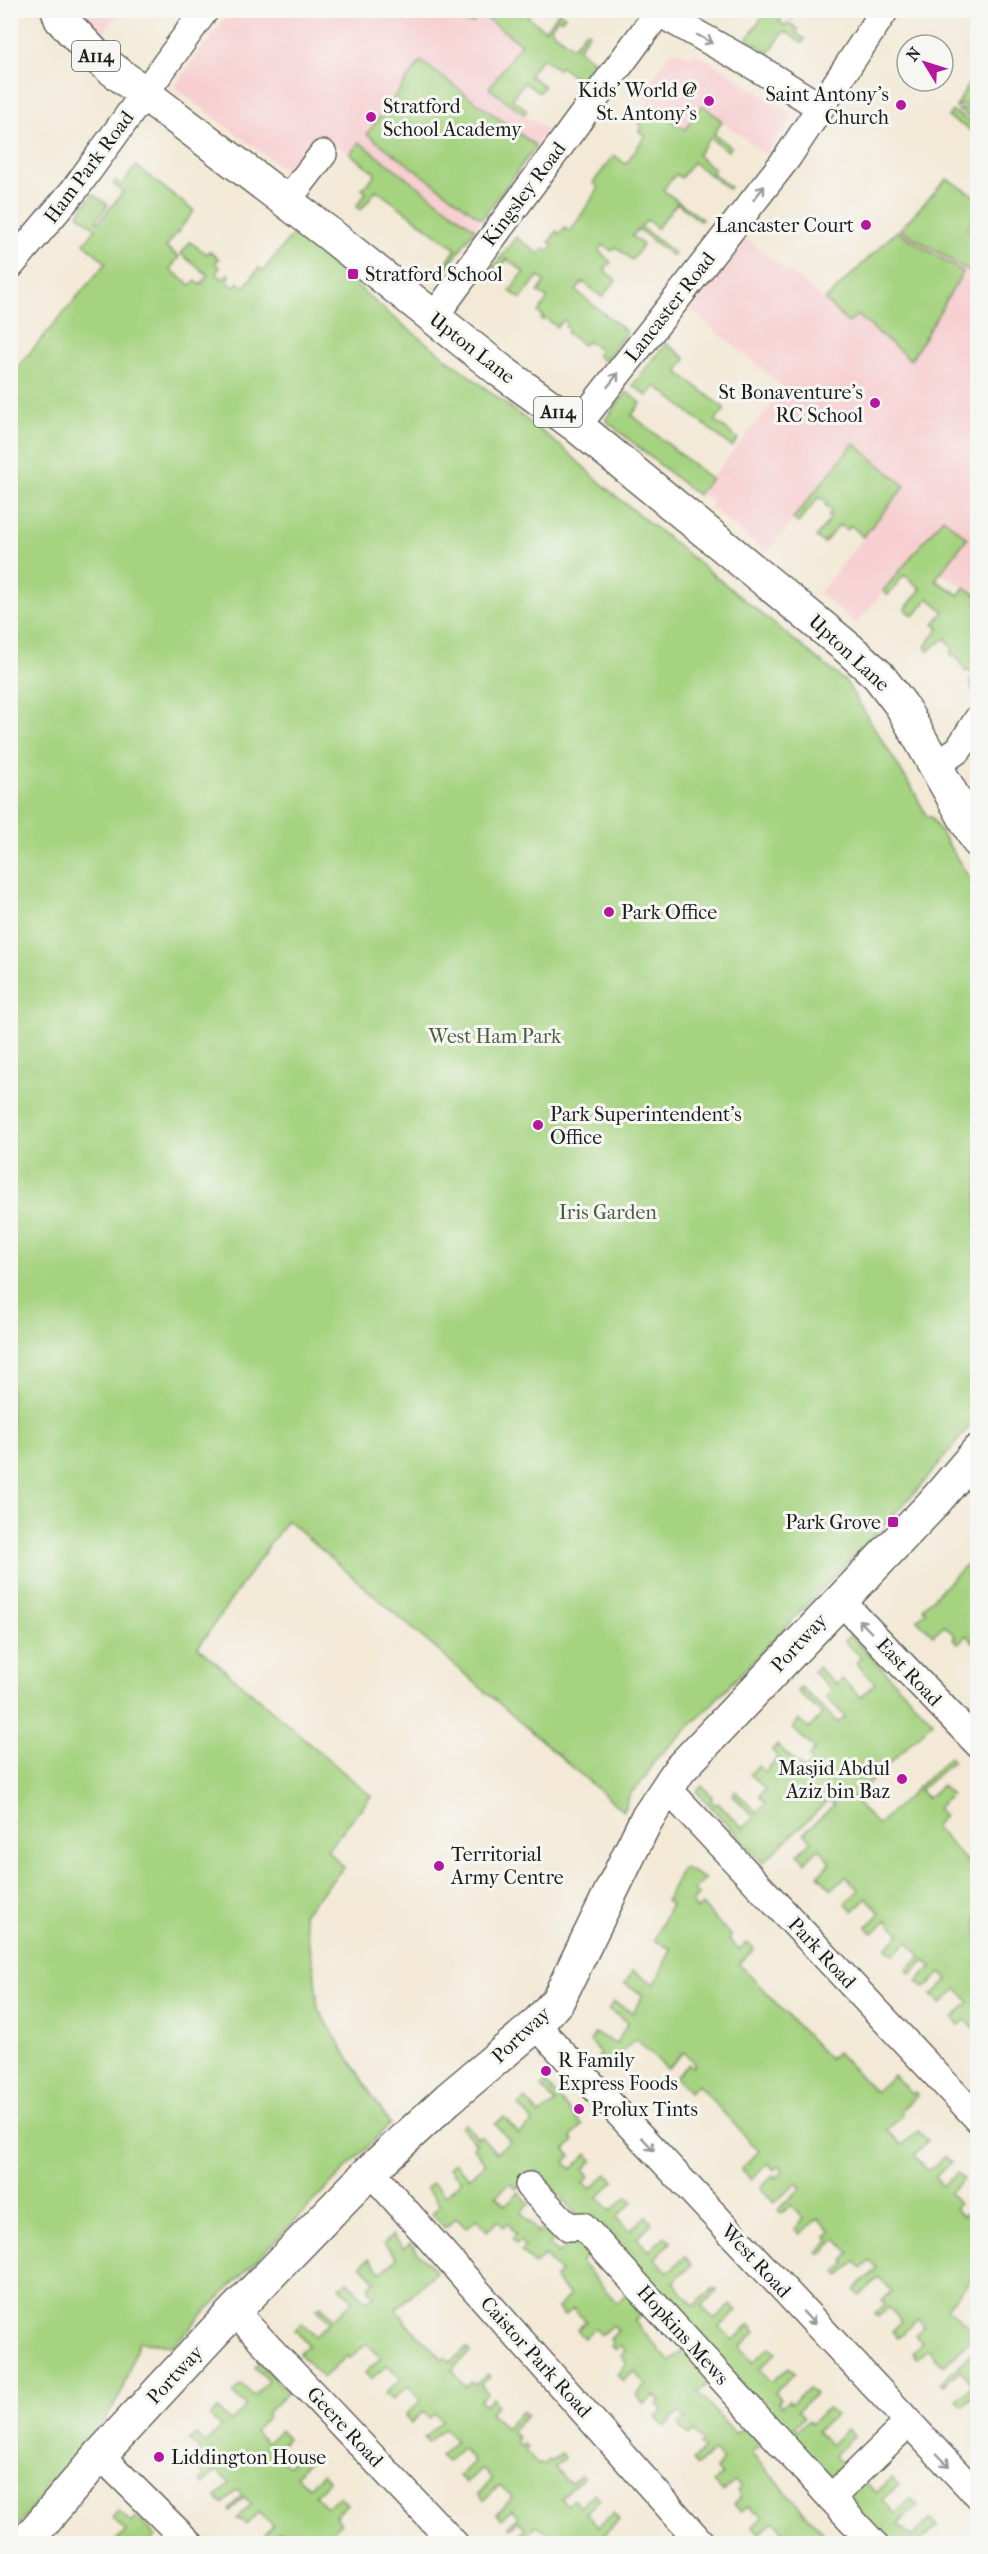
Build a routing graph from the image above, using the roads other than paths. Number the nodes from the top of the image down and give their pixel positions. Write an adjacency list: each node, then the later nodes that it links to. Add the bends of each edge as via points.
1 (58, 10): 5 (main road, Upton Lane / A114, via 77,39)
2 (205, 10): 5 (street, Ham Park Road)
3 (885, 10): 6 (street, Lancaster Road)
4 (656, 12): 6 (street, one-way to 6, via 756,67); 10 (street, Kingsley Road)
5 (143, 94): 8 (main road, Upton Lane / A114); 9 (street, Ham Park Road, via 75,189)
6 (820, 108): 11 (street, Lancaster Road, one-way to 6, via 787,158)
7 (323, 154): 8 (street)
8 (286, 202): 10 (main road, Upton Lane / A114)
9 (10, 266)
10 (433, 318): 11 (main road, Upton Lane / A114)
11 (577, 426): 13 (main road, Upton Lane / A114, via 878,675 901,705)
12 (978, 719): 13 (street, via 959,749)
13 (935, 766): 14 (main road, Upton Lane / A114)
14 (978, 841)
15 (978, 1451): 16 (main road, Portway)
16 (840, 1600): 17 (street, East Road, one-way to 16); 18 (main road, Portway, via 680,1769)
17 (978, 1744)
18 (667, 1788): 19 (main road, Portway, via 646,1820 558,2000); 20 (street, Park Road)
19 (536, 2025): 21 (main road, Portway); 24 (street, West Road, one-way to 24)
20 (978, 2119)
21 (370, 2171): 23 (main road, Portway); 31 (street, Caistor Park Road)
22 (530, 2186): 27 (street, Hopkins Mews, via 569,2227 583,2226)
23 (234, 2311): 25 (main road, Portway); 30 (street, Geere Road)
24 (908, 2423): 26 (street, West Road, one-way to 26); 27 (street)
25 (100, 2455): 28 (main road, Portway); 29 (street)
26 (978, 2496)
27 (831, 2498): 32 (street, Hopkins Mews)
28 (24, 2544)
29 (190, 2544)
30 (455, 2544)
31 (702, 2544)
32 (874, 2544)

